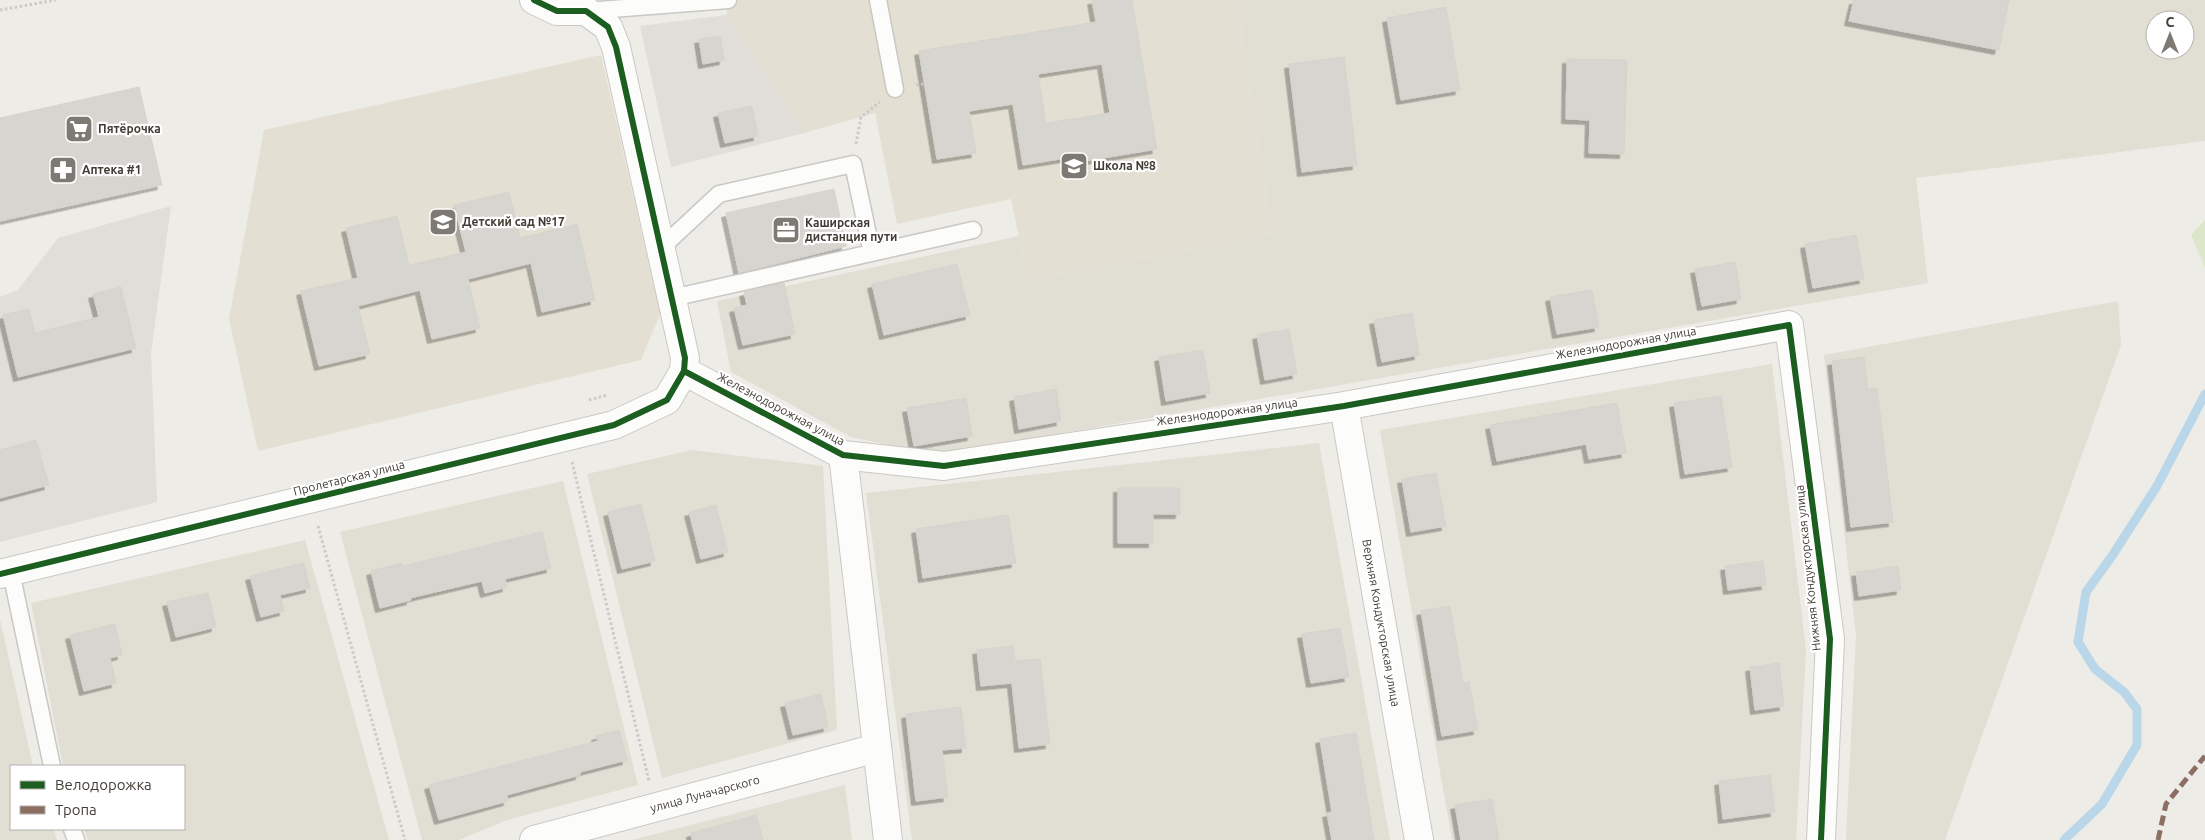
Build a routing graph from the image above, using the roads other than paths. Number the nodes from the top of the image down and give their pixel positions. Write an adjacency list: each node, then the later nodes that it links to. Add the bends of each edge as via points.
1 (534, 0): 4 (street, via 557,12)
2 (728, 0): 4 (lane)
3 (878, 0): 5 (lane)
4 (586, 12): 7 (street, via 608,27 616,47)
5 (895, 89)
6 (973, 230): 8 (lane)
7 (661, 248): 8 (lane, via 719,194 853,164); 9 (street)
8 (872, 253): 9 (lane)
9 (672, 298): 11 (street, via 685,358)
10 (1789, 325): 12 (street, Железнодорожная улица); 20 (street, Нижняя Кондукторская улица, via 1830,639)
11 (684, 371): 13 (street, Железнодорожная улица); 14 (street, Пролетарская улица, via 667,400 614,425)
12 (1344, 406): 13 (street, Железнодорожная улица, via 944,466); 19 (street, Верхняя Кондукторская улица)
13 (843, 455): 15 (street)
14 (6, 573): 16 (lane)
15 (876, 748): 17 (street, улица Луначарского); 18 (street)
16 (52, 765)
17 (534, 840)
18 (888, 840)
19 (1419, 840)
20 (1821, 840)

